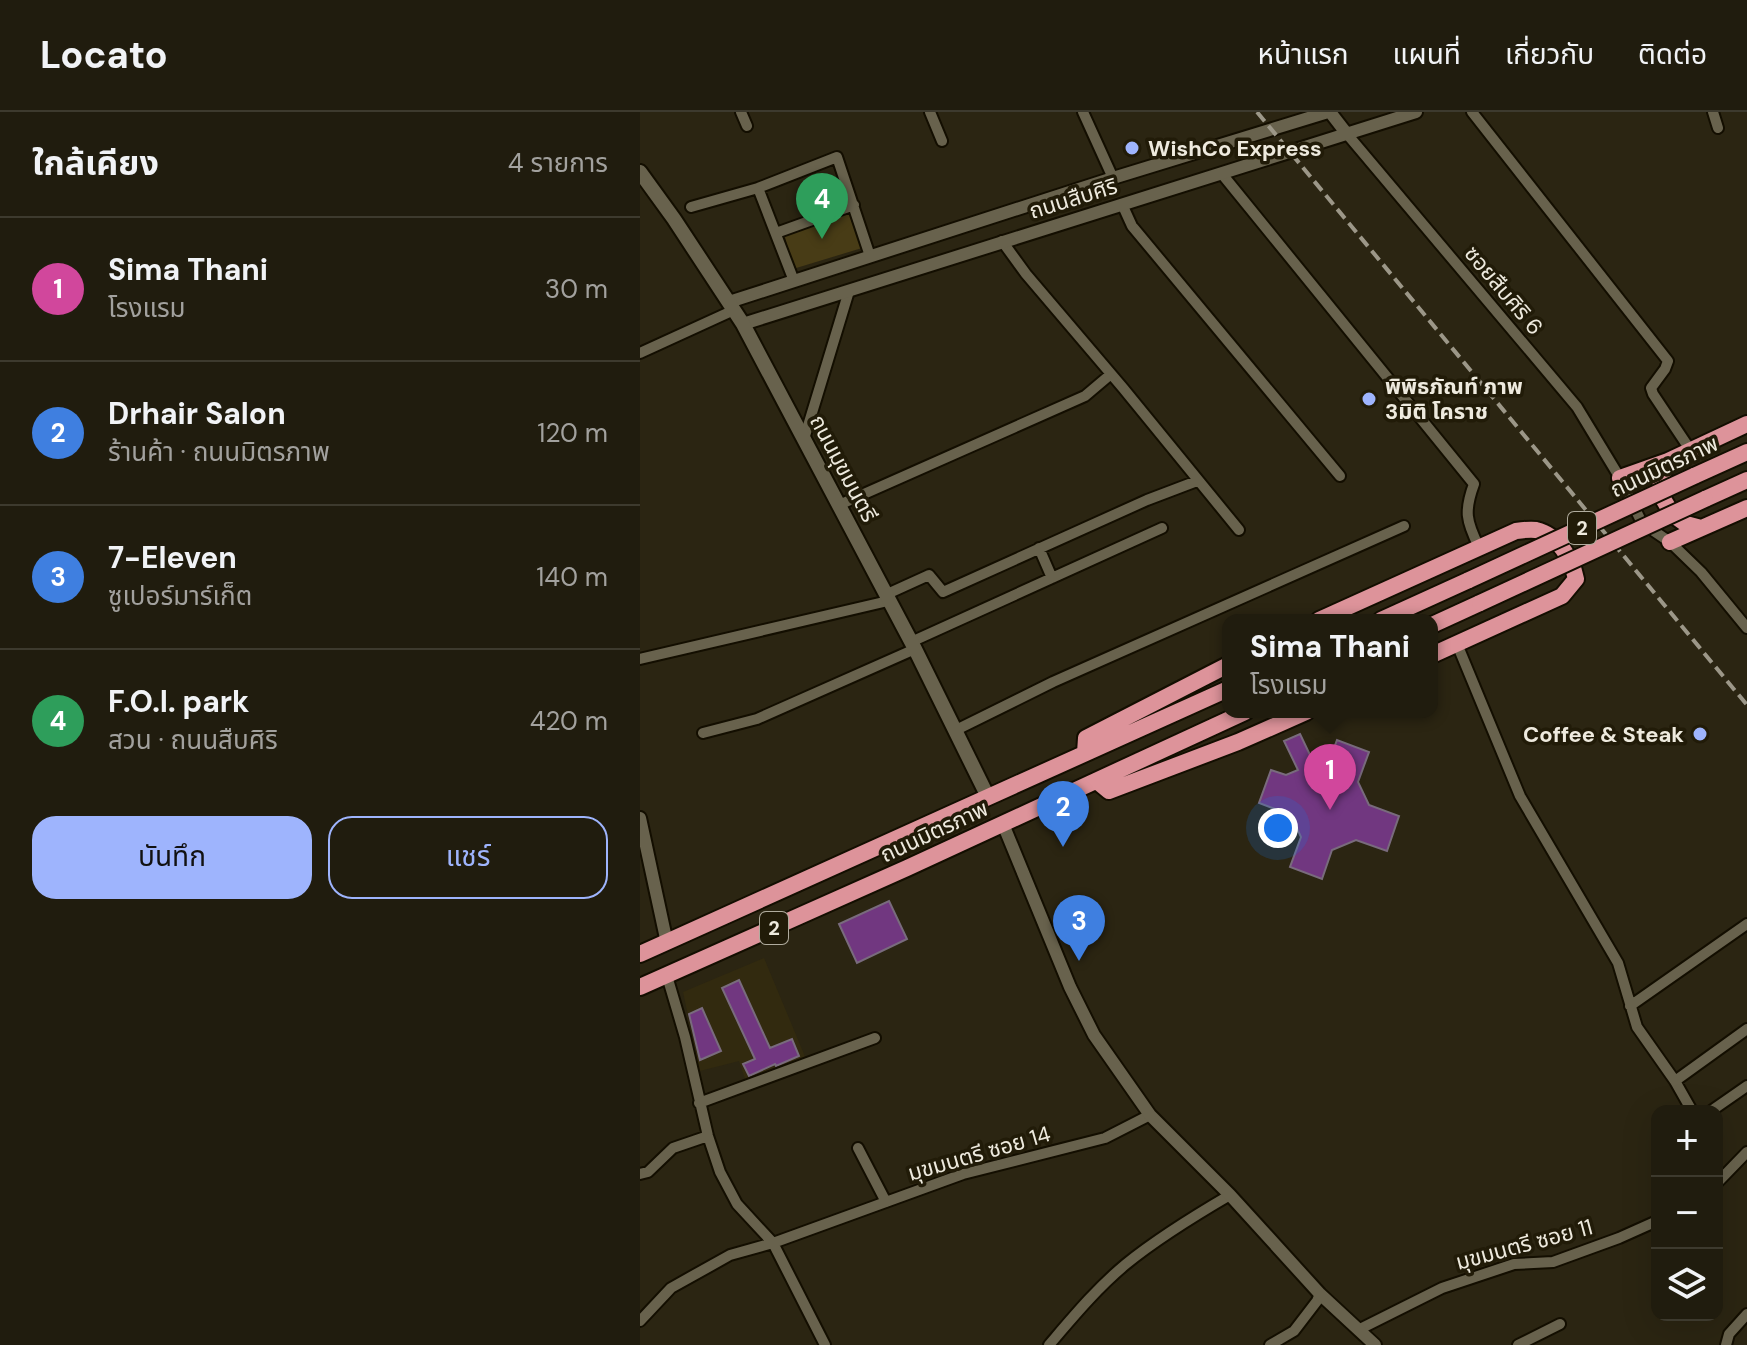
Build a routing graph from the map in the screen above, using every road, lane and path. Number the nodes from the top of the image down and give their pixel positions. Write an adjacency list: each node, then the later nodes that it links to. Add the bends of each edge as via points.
1 (741, 112): 8 (street)
2 (930, 112): 11 (street)
3 (1083, 112): 14 (street)
4 (1329, 112): 10 (street); 14 (street, ถนนสืบศิริ)
5 (1416, 112): 10 (street, ถนนสืบศิริ)
6 (1472, 112): 30 (street, via 1668,361 1651,388)
7 (1713, 112): 9 (street)
8 (747, 126)
9 (1718, 128)
10 (1347, 134): 13 (street, ถนนสืบศิริ); 34 (street, ซอยสืบศิริ 6, via 1577,407)
11 (942, 141)
12 (640, 172): 24 (main road, ถนนมุขมนตรี)
13 (1222, 174): 16 (street, ถนนสืบศิริ); 44 (street, via 1474,484 1467,503)
14 (1113, 178): 16 (street); 21 (street, ถนนสืบศิริ)
15 (758, 188): 17 (street, via 837,157); 18 (street); 19 (street)
16 (1122, 204): 20 (street, ถนนสืบศิริ); 33 (street, via 1132,226)
17 (854, 205): 19 (street); 21 (street)
18 (691, 207)
19 (776, 233): 22 (street)
20 (1002, 241): 23 (street, ถนนสืบศิริ); 27 (street)
21 (870, 256): 22 (street, ถนนสืบศิริ)
22 (794, 281): 24 (street, ถนนสืบศิริ)
23 (849, 291): 25 (street, ถนนสืบศิริ); 29 (street)
24 (732, 306): 25 (main road, ถนนมุขมนตรี); 26 (street)
25 (743, 324): 29 (main road, ถนนมุขมนตรี)
26 (640, 353)
27 (1111, 374): 36 (street); 37 (street, via 1085,396)
28 (1747, 424): 30 (highway)
29 (804, 439): 37 (main road, ถนนมุขมนตรี)
30 (1691, 451): 32 (highway)
31 (1747, 452): 49 (highway, ถนนมิตรภาพ / 2, bridge)
32 (1668, 461): 34 (highway); 41 (highway, via 1660,480 1662,497 1672,514)
33 (1340, 476)
34 (1620, 478): 43 (street, ซอยสืบศิริ 6, via 1642,523)
35 (1747, 480): 50 (highway, 2, bridge)
36 (1197, 481): 42 (street); 45 (street)
37 (839, 505): 47 (main road, ถนนมุขมนตรี)
38 (1747, 508): 41 (highway)
39 (1404, 526): 60 (street)
40 (1162, 528): 46 (street)
41 (1701, 528): 43 (highway)
42 (1239, 530)
43 (1670, 542): 51 (street, ซอยสืบศิริ 6)
44 (1479, 547): 48 (highway); 52 (highway, via 1534,529 1561,546 1576,579 1562,596)
45 (1039, 548): 46 (street); 47 (street, via 943,592 929,575)
46 (1052, 578): 53 (street)
47 (887, 598): 53 (main road, ถนนมุขมนตรี); 55 (street)
48 (1332, 614)
49 (1394, 614)
50 (1438, 622)
51 (1747, 628)
52 (1457, 644): 54 (highway); 72 (street, via 1520,796 1618,963)
53 (913, 646): 60 (main road, ถนนมุขมนตรี); 61 (street, via 757,719)
54 (1438, 652)
55 (640, 659)
56 (1222, 668): 62 (highway, via 1086,738)
57 (1222, 692): 62 (highway, ถนนมิตรภาพ / 2)
58 (1232, 718): 63 (highway, ถนนมิตรภาพ / 2)
59 (1292, 718): 63 (highway, via 1109,791)
60 (956, 730): 64 (main road, ถนนมุขมนตรี)
61 (703, 733)
62 (1085, 753): 64 (highway, ถนนมิตรภาพ / 2)
63 (1097, 781): 66 (highway, ถนนมิตรภาพ / 2)
64 (988, 797): 68 (highway, ถนนมิตรภาพ / 2)
65 (640, 818): 68 (street)
66 (1003, 824): 70 (highway, ถนนมิตรภาพ / 2); 80 (street, via 1094,1035)
67 (1747, 924): 72 (street)
68 (667, 943): 69 (highway, ถนนมิตรภาพ / 2)
69 (640, 954)
70 (667, 976): 71 (highway, ถนนมิตรภาพ / 2); 77 (street)
71 (640, 987)
72 (1630, 1006): 75 (street, via 1637,1027)
73 (1747, 1029): 75 (street)
74 (875, 1038): 77 (street)
75 (1675, 1081): 78 (street)
76 (1747, 1086): 79 (street)
77 (699, 1103): 81 (street)
78 (1689, 1105)
79 (1720, 1105)
80 (1150, 1115): 86 (street); 87 (street, มุขมนตรี ซอย 14, via 1105,1138 963,1174)
81 (708, 1136): 84 (street, via 673,1148); 89 (street, via 737,1204)
82 (858, 1148): 87 (street)
83 (1747, 1152): 85 (street)
84 (640, 1174)
85 (1723, 1177)
86 (1230, 1195): 90 (street); 96 (street, via 1126,1264)
87 (886, 1202): 89 (street, มุขมนตรี ซอย 14)
88 (1651, 1224): 94 (street, มุขมนตรี ซอย 11, via 1553,1262 1514,1264 1442,1288)
89 (773, 1243): 92 (street, มุขมนตรี ซอย 14, via 730,1255 671,1288); 95 (street)
90 (1320, 1294): 94 (street); 97 (street, via 1294,1331)
91 (1747, 1314): 100 (street)
92 (640, 1321)
93 (1560, 1324): 99 (street)
94 (1360, 1329): 98 (street)
95 (825, 1345)
96 (1049, 1345)
97 (1270, 1345)
98 (1375, 1345)
99 (1518, 1345)
100 (1726, 1345)

